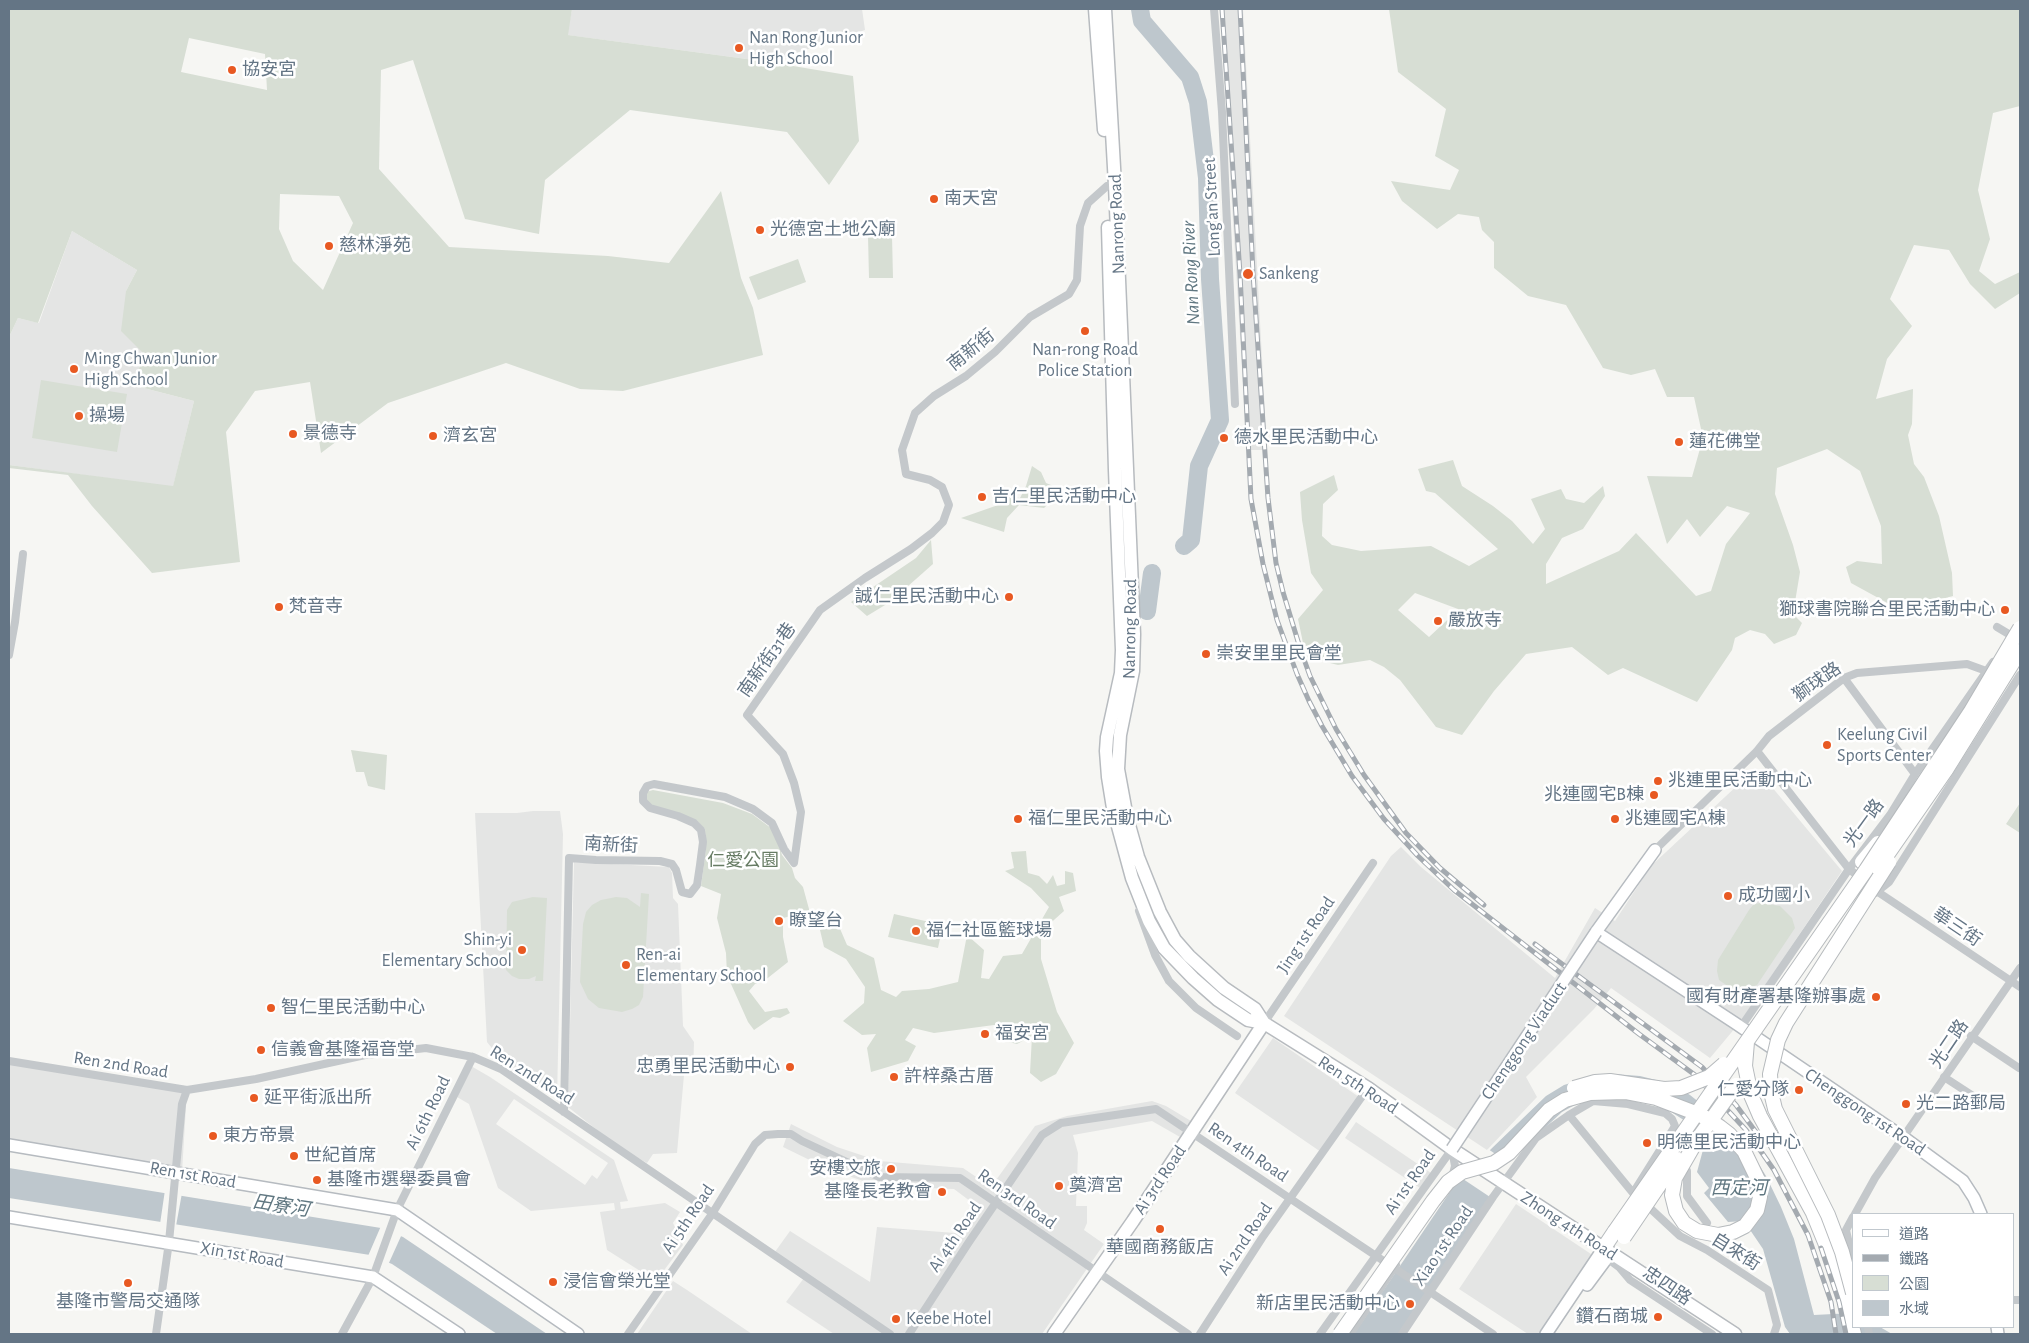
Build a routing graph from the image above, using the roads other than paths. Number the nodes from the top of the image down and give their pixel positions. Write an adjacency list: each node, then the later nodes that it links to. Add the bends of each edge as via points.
1 (1095, 9): 4 (main road, Nanrong Road)
2 (1105, 9): 4 (main road, Nanrong Road)
3 (1214, 9): 5 (street, Long'an Street, via 1222,112)
4 (1111, 186): 6 (street, 南新街, via 1088,203 1080,226 1077,280 1068,294 1030,318 966,376 934,396 915,413 902,450 906,474 942,486 949,504 943,522); 25 (main road, Nanrong Road, via 1115,470 1122,650 1121,673 1106,750 1113,808); 31 (main road, Nanrong Road, via 1134,634 1133,670 1120,735 1118,769 1138,857 1165,923 1189,956 1224,988 1255,1009)
5 (1235, 404)
6 (932, 533): 20 (street, 南新街31巷, via 820,610 747,715 783,754 794,783 801,812 794,863 772,823 753,809 725,797 654,784 643,793)
7 (23, 554): 12 (street)
8 (1997, 627): 9 (street)
9 (2016, 632): 10 (street); 13 (street, 光一路); 21 (highway, bridge, via 1971,711)
10 (2020, 641)
11 (2020, 651): 18 (highway, bridge)
12 (9, 655)
13 (1987, 670): 15 (street, 獅球路, via 1967,664 1857,674); 16 (street); 19 (street, 光一路)
14 (2020, 675): 16 (street)
15 (1844, 678): 17 (street, 獅球路, via 1769,736); 19 (street)
16 (2011, 689): 26 (street, via 1889,882)
17 (1757, 751): 22 (street, 獅球路); 24 (street)
18 (1946, 770): 38 (highway, bridge); 74 (highway, bridge, via 1786,1023 1772,1057 1771,1092 1775,1108 1828,1214)
19 (1915, 774): 24 (street, 光一路, via 1890,815)
20 (642, 801): 45 (street, 南新街, via 650,808 694,823 701,830 703,842 697,884 690,894 682,892 672,864 569,858)
21 (1901, 816): 33 (highway, bridge); 76 (highway, bridge, via 1862,862 1764,1004 1751,1029 1746,1053 1751,1096 1814,1212 1840,1279)
22 (1655, 850): 27 (street, Chenggong Viaduct)
23 (1373, 863): 31 (street, Jing 1st Road)
24 (1849, 869): 26 (street); 32 (street, 光一路)
25 (1132, 878): 31 (main road, Nanrong Road, via 1152,928 1164,948 1218,1000 1248,1020); 34 (street, Nanrong Road, via 1148,938 1169,981 1196,1008)
26 (1876, 891): 29 (street, 華三街); 36 (street)
27 (1596, 932): 32 (street); 52 (street, Chenggong Viaduct, bridge)
28 (2020, 968): 29 (street, 光二路)
29 (2010, 981): 30 (street, 華三街); 35 (street, 光二路)
30 (2020, 987)
31 (1264, 1023): 42 (main road, Ren 5th Road); 48 (main road, Ai 3rd Road)
32 (1738, 1025): 36 (street, Chenggong 1st Road)
33 (1756, 1028): 66 (highway, bridge); 88 (highway, bridge, via 1715,1073 1689,1086 1664,1088 1622,1081 1595,1082 1559,1094 1543,1104 1502,1148 1483,1160 1458,1167 1440,1183)
34 (1236, 1036)
35 (1972, 1036): 40 (street); 41 (street, 光二路)
36 (1774, 1051): 49 (street, Chenggong 1st Road)
37 (473, 1056): 43 (street, Ren 2nd Road, via 426,1048 365,1055 256,1079); 45 (street, Ren 2nd Road, via 501,1069); 58 (street, Ai 6th Road)
38 (1745, 1060): 66 (highway, bridge); 89 (highway, bridge, via 1736,1085 1730,1092 1714,1116 1708,1124 1675,1178 1672,1195 1680,1217 1696,1231 1718,1235 1745,1226 1757,1210 1760,1184 1744,1151 1729,1134 1720,1127 1714,1123 1708,1119 1698,1114 1656,1098 1625,1092 1590,1093 1565,1100 1549,1110 1509,1153 1494,1163 1462,1172 1448,1182)
39 (9, 1061): 43 (street, Ren 2nd Road)
40 (2019, 1068)
41 (1944, 1077): 44 (street); 49 (street, 光二路)
42 (1368, 1088): 52 (main road, Ren 5th Road); 56 (street, Ai 2nd Road)
43 (187, 1090): 54 (street, via 182,1104)
44 (1987, 1105)
45 (564, 1112): 62 (street, Ren 2nd Road)
46 (1569, 1115): 46 (street, via 1634,1193 1675,1126 1665,1113 1601,1101 1586,1104); 55 (street, via 1536,1138)
47 (1071, 1122): 48 (street, Ren 4th Road, via 1156,1109); 57 (street, Ai 4th Road, via 1061,1123 1042,1135)
48 (1192, 1133): 56 (street, Ren 4th Road); 72 (main road, Ai 3rd Road)
49 (1903, 1137): 60 (street, 光二路); 61 (street, Chenggong 1st Road, via 1963,1181)
50 (755, 1144): 57 (street, Ren 3rd Road, via 765,1135 791,1134 879,1177 960,1178); 62 (street, Ai 5th Road)
51 (9, 1145): 54 (street, Ren 1st Road)
52 (1452, 1149): 55 (main road, Zhong 4th Road); 69 (street, Ai 1st Road); 71 (street, Ai 1st Road, via 1455,1166 1451,1184)
53 (1686, 1171): 65 (street, via 1687,1196)
54 (177, 1172): 58 (street, Ren 1st Road); 67 (street)
55 (1504, 1180): 68 (main road, Zhong 4th Road); 75 (street, Xiao 1st Road)
56 (1291, 1199): 69 (street, Ren 4th Road); 86 (street, Ai 2nd Road)
57 (996, 1203): 72 (street, Ren 3rd Road); 83 (street, Ai 4th Road)
58 (397, 1210): 73 (street, Ai 6th Road); 80 (street, Ren 1st Road)
59 (1652, 1210): 97 (street, 自來街, via 1680,1236 1768,1290 1777,1325)
60 (1856, 1213)
61 (1981, 1213)
62 (712, 1214): 81 (street, Ai 5th Road); 82 (street, Ren 2nd Road)
63 (9, 1217): 67 (street, Xin 1st Road)
64 (1852, 1220): 70 (street, via 1846,1230)
65 (1707, 1223)
66 (1619, 1234): 68 (highway)
67 (169, 1242): 73 (street, Xin 1st Road); 77 (street)
68 (1607, 1253): 93 (street); 94 (street); 95 (street, 忠四路, via 1630,1280); 96 (main road, Zhong 4th Road)
69 (1376, 1256): 71 (street, Ren 4th Road); 87 (street, Ai 1st Road)
70 (1852, 1257)
71 (1394, 1268): 75 (street, Ren 4th Road); 90 (street, Ai 1st Road)
72 (1097, 1273): 84 (main road, Ai 3rd Road); 85 (street, Ren 3rd Road)
73 (373, 1277): 78 (street, Ai 6th Road); 79 (street, Xin 1st Road)
74 (1852, 1289)
75 (1430, 1292): 91 (street, Xiao 1st Road); 92 (street, Ren 4th Road)
76 (1852, 1326)
77 (156, 1334)
78 (342, 1334)
79 (459, 1334)
80 (578, 1334)
81 (628, 1334)
82 (890, 1334)
83 (909, 1334)
84 (1054, 1334)
85 (1188, 1334)
86 (1200, 1334)
87 (1320, 1334)
88 (1334, 1334)
89 (1340, 1334)
90 (1350, 1334)
91 (1402, 1334)
92 (1493, 1334)
93 (1546, 1334)
94 (1553, 1334)
95 (1712, 1334)
96 (1734, 1334)
97 (1774, 1334)

